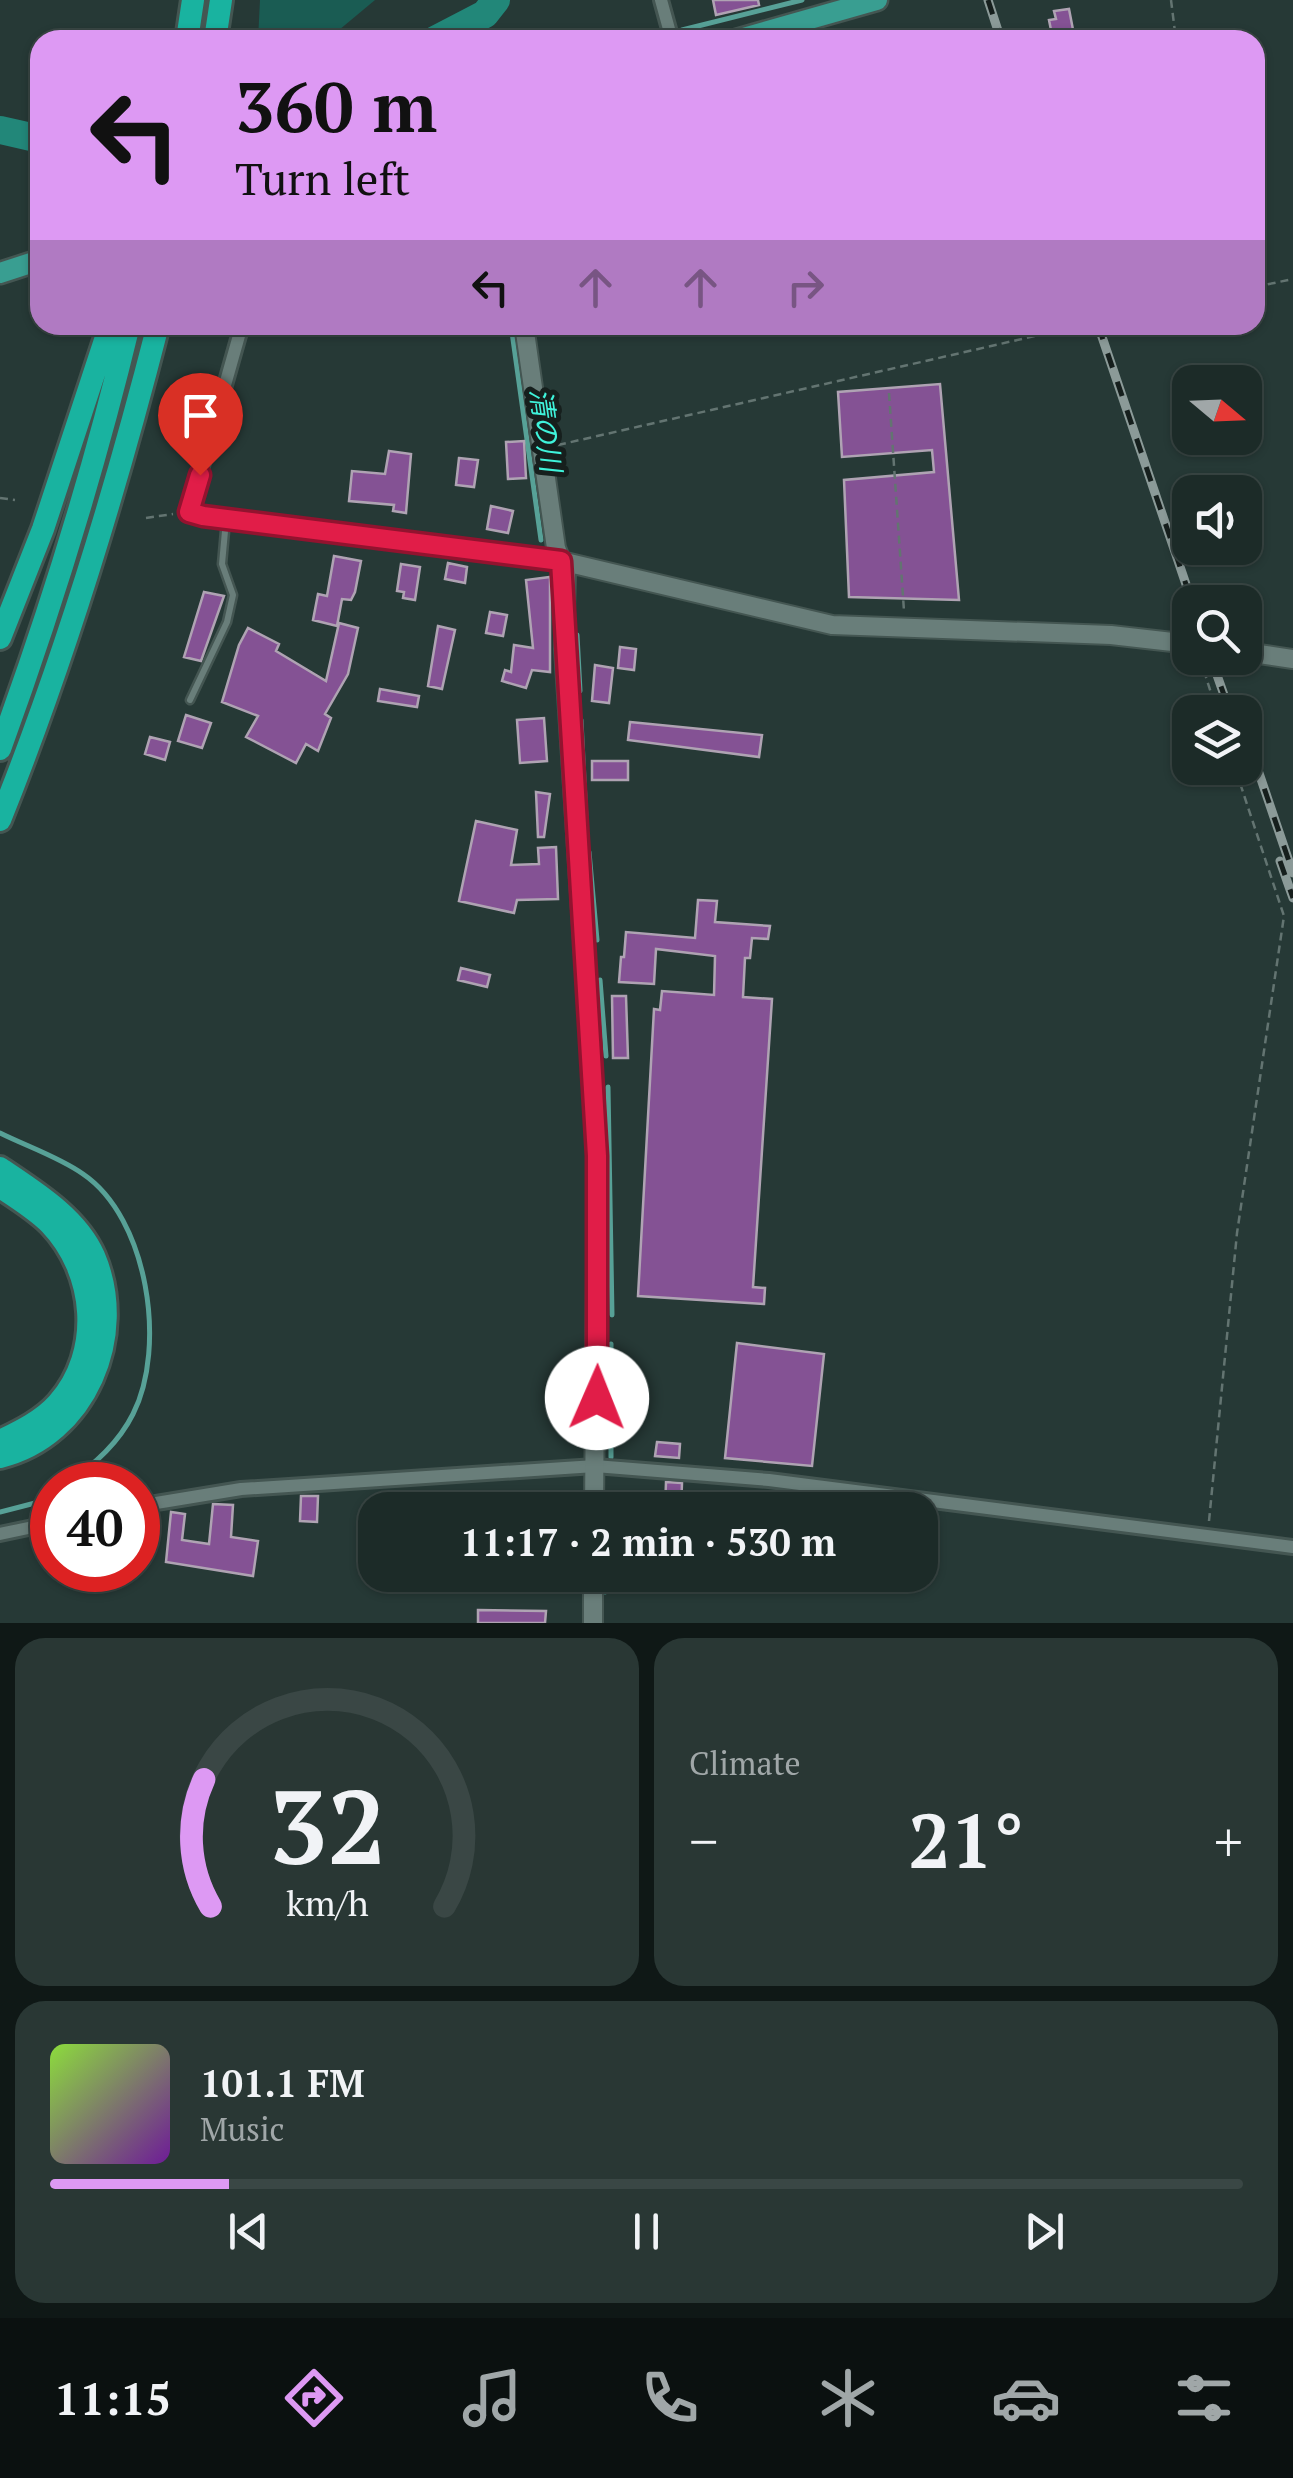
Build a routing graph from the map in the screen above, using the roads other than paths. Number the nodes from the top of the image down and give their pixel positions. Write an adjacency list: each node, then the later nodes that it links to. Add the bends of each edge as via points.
1 (193, 0): 5 (highway)
2 (221, 0): 6 (highway)
3 (661, 0): 7 (street)
4 (877, 0): 8 (main road)
5 (188, 30)
6 (216, 30)
7 (669, 30)
8 (771, 30)
9 (30, 263): 10 (main road)
10 (0, 273)
11 (107, 335): 18 (highway)
12 (127, 335): 23 (highway, via 94,468)
13 (155, 335): 24 (highway, via 120,472)
14 (239, 335): 16 (street, via 189,512)
15 (525, 335): 17 (street)
16 (226, 520): 17 (street); 22 (lane, via 222,564 233,596)
17 (561, 561): 19 (street, via 796,619); 31 (street, via 597,1156)
18 (0, 638)
19 (1172, 642)
20 (1262, 655): 21 (street)
21 (1293, 660)
22 (190, 700)
23 (0, 749)
24 (22, 766): 25 (highway); 26 (highway)
25 (0, 820)
26 (0, 830)
27 (0, 1168): 30 (highway, via 74,1226 93,1254 107,1328 95,1374 76,1408 48,1436)
28 (0, 1188): 29 (highway, via 52,1225 72,1255 86,1284 90,1327 79,1368 59,1402)
29 (0, 1441)
30 (0, 1457)
31 (595, 1466): 32 (street); 33 (street, via 241,1489); 36 (street, via 768,1480)
32 (594, 1492)
33 (160, 1502)
34 (30, 1528): 35 (street)
35 (0, 1534)
36 (1293, 1547)
37 (593, 1592): 38 (street)
38 (592, 1623)

